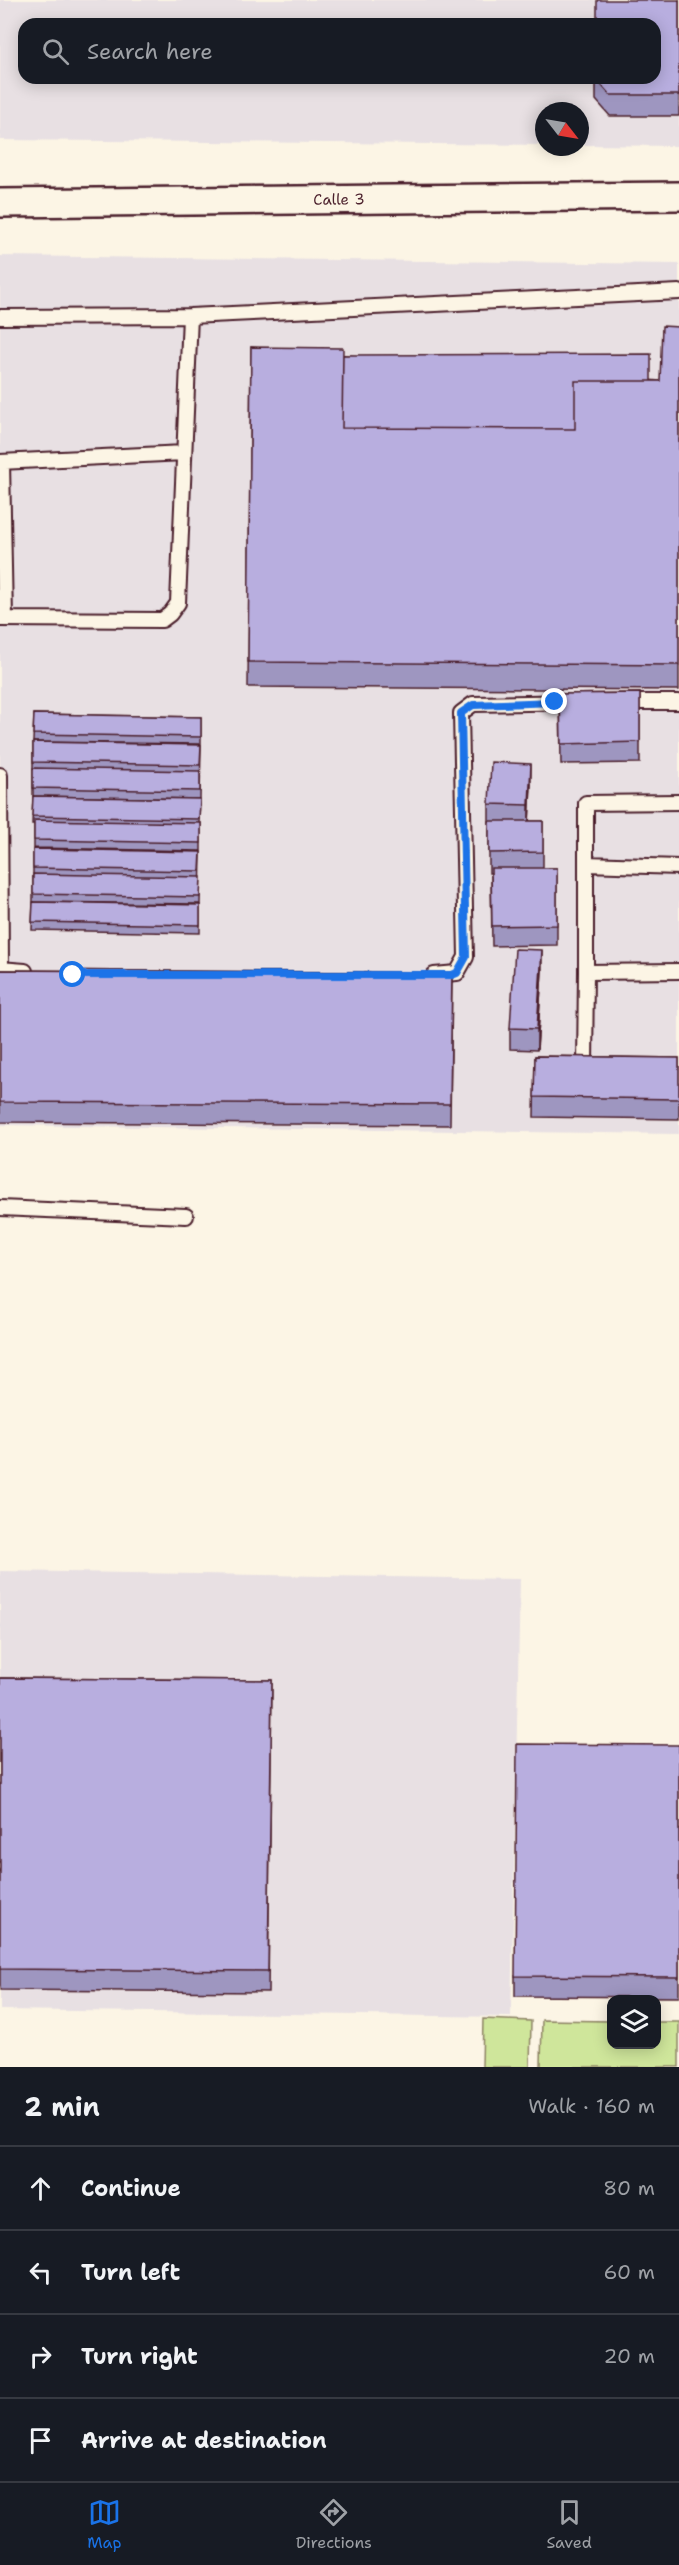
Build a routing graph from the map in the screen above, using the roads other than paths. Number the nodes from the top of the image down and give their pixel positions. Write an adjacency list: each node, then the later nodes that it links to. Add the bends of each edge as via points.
1 (679, 196): 2 (street, Calle 3)
2 (0, 203)
3 (679, 292): 4 (lane)
4 (190, 316): 5 (lane); 6 (lane)
5 (0, 317)
6 (184, 453): 7 (lane); 8 (lane, via 178,603 170,614 162,620)
7 (1, 462): 8 (lane)
8 (3, 619)
9 (589, 702): 20 (lane, via 473,705 461,713 466,957 452,975)
10 (612, 702): 11 (lane)
11 (679, 702)
12 (0, 776): 16 (lane)
13 (679, 802): 14 (lane, via 586,803)
14 (586, 864): 15 (lane); 19 (lane)
15 (679, 867)
16 (1, 969): 18 (lane)
17 (679, 971): 19 (lane)
18 (37, 972)
19 (586, 972): 21 (lane, via 585,1066)
20 (416, 975)
21 (609, 1066)
22 (0, 1208): 23 (lane)
23 (186, 1216)

